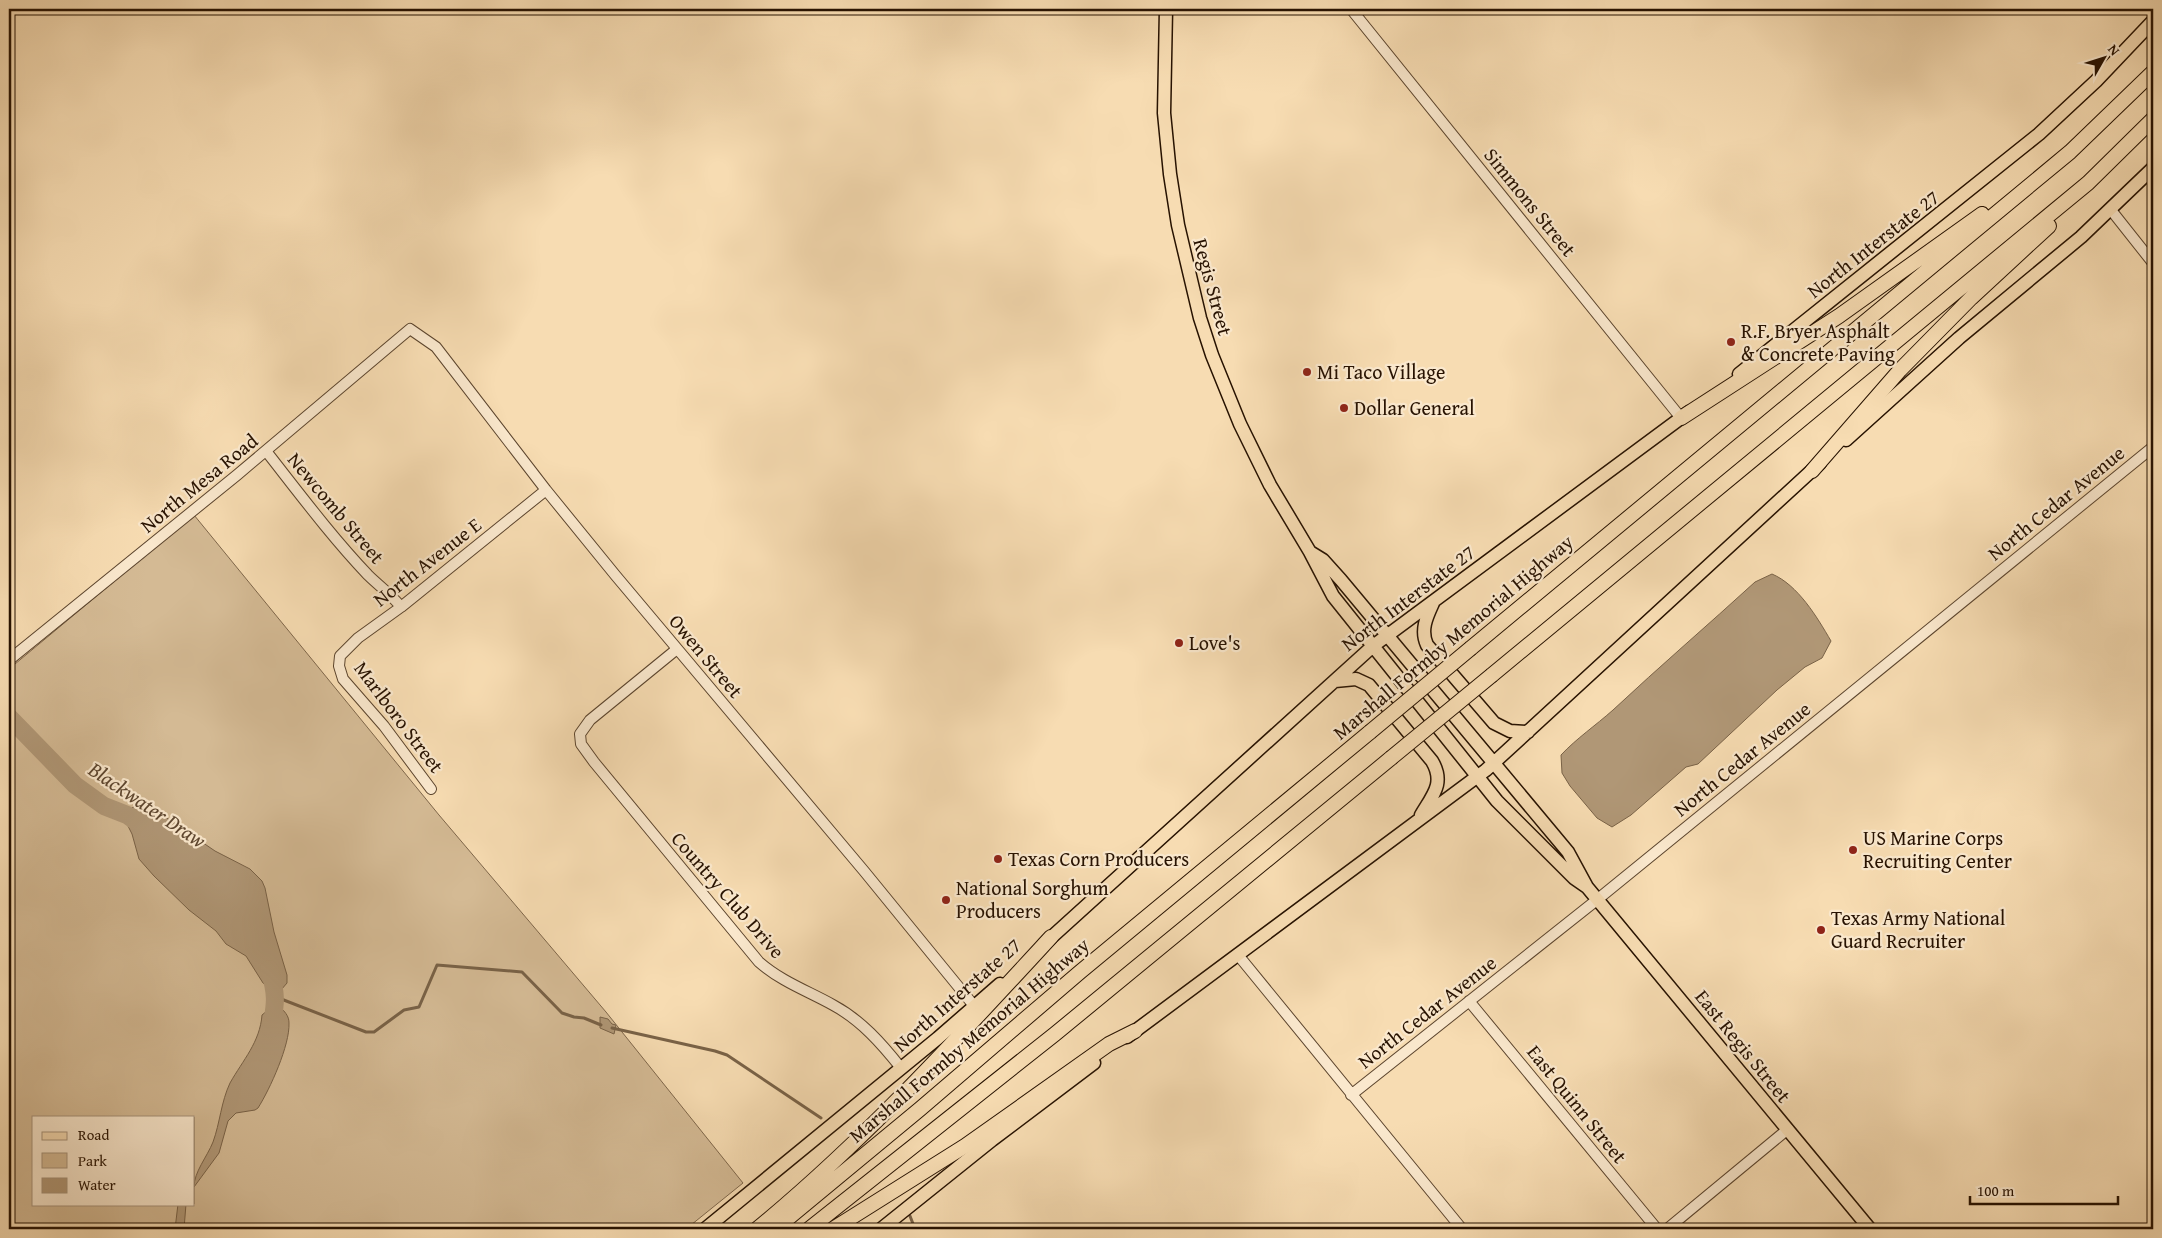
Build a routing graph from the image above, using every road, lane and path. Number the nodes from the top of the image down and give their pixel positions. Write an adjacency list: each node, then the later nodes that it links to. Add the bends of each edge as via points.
1 (1166, 9): 17 (main road, Regis Street, via 1167,150 1173,201 1188,272 1212,355 1240,424 1270,485)
2 (1351, 9): 12 (street, Simmons Street)
3 (2153, 21): 12 (main road, North Interstate 27, via 2082,96 2001,166)
4 (2153, 72): 6 (highway, Marshall Formby Memorial Highway)
5 (2153, 119): 8 (highway)
6 (2070, 152): 12 (highway, via 1838,316); 43 (highway, Marshall Formby Memorial Highway, bridge)
7 (2153, 168): 9 (main road)
8 (2088, 183): 15 (highway, via 1900,370); 44 (highway, bridge, via 1055,1034)
9 (2111, 210): 10 (street); 15 (main road, via 1959,338)
10 (2153, 263)
11 (410, 329): 14 (street, North Mesa Road); 16 (street, Owen Street, via 436,347)
12 (1681, 418): 18 (main road, North Interstate 27)
13 (2153, 447): 32 (street, North Cedar Avenue)
14 (266, 451): 19 (street, Newcomb Street, via 322,523); 23 (street, North Mesa Road)
15 (1812, 471): 26 (main road)
16 (546, 490): 19 (street, North Avenue E); 22 (street, Owen Street)
17 (1310, 552): 20 (main road, Regis Street, via 1323,560); 21 (main road, Regis Street, via 1333,596)
18 (1434, 600): 20 (main road, North Interstate 27); 26 (main road, via 1425,624 1427,644 1494,723 1510,731)
19 (401, 607): 24 (street, North Avenue E, via 343,651)
20 (1388, 635): 21 (main road, North Interstate 27); 27 (main road, Regis Street)
21 (1374, 646): 25 (main road, North Interstate 27); 28 (main road, Regis Street)
22 (677, 649): 36 (street, Owen Street); 38 (street, Country Club Drive, via 590,720 580,734 581,744 759,962 785,982 834,1005 870,1032)
23 (9, 660)
24 (338, 666): 29 (street, Marlboro Street, via 343,679)
25 (1335, 681): 30 (main road, via 1356,680 1373,688 1438,770 1436,789); 33 (main road, North Interstate 27)
26 (1528, 732): 27 (main road)
27 (1494, 763): 28 (main road); 31 (main road, East Regis Street, via 1568,852)
28 (1478, 776): 30 (main road); 31 (main road, East Regis Street, via 1544,850)
29 (432, 789)
30 (1417, 821): 34 (main road)
31 (1588, 887): 32 (main road, East Regis Street)
32 (1598, 899): 35 (street, North Cedar Avenue); 40 (main road, East Regis Street)
33 (1051, 937): 36 (main road, North Interstate 27); 42 (highway, via 861,1137)
34 (1238, 955): 37 (main road); 39 (street)
35 (1469, 1001): 39 (street, North Cedar Avenue); 48 (street, East Quinn Street)
36 (975, 1007): 38 (main road, North Interstate 27)
37 (1135, 1031): 45 (highway, via 1109,1044 965,1146); 46 (main road)
38 (901, 1068): 41 (main road, North Interstate 27)
39 (1350, 1094): 47 (street)
40 (1788, 1129): 49 (street); 50 (main road, East Regis Street)
41 (704, 1229)
42 (756, 1229)
43 (774, 1229)
44 (809, 1229)
45 (833, 1229)
46 (881, 1229)
47 (1462, 1229)
48 (1657, 1229)
49 (1667, 1229)
50 (1870, 1229)

